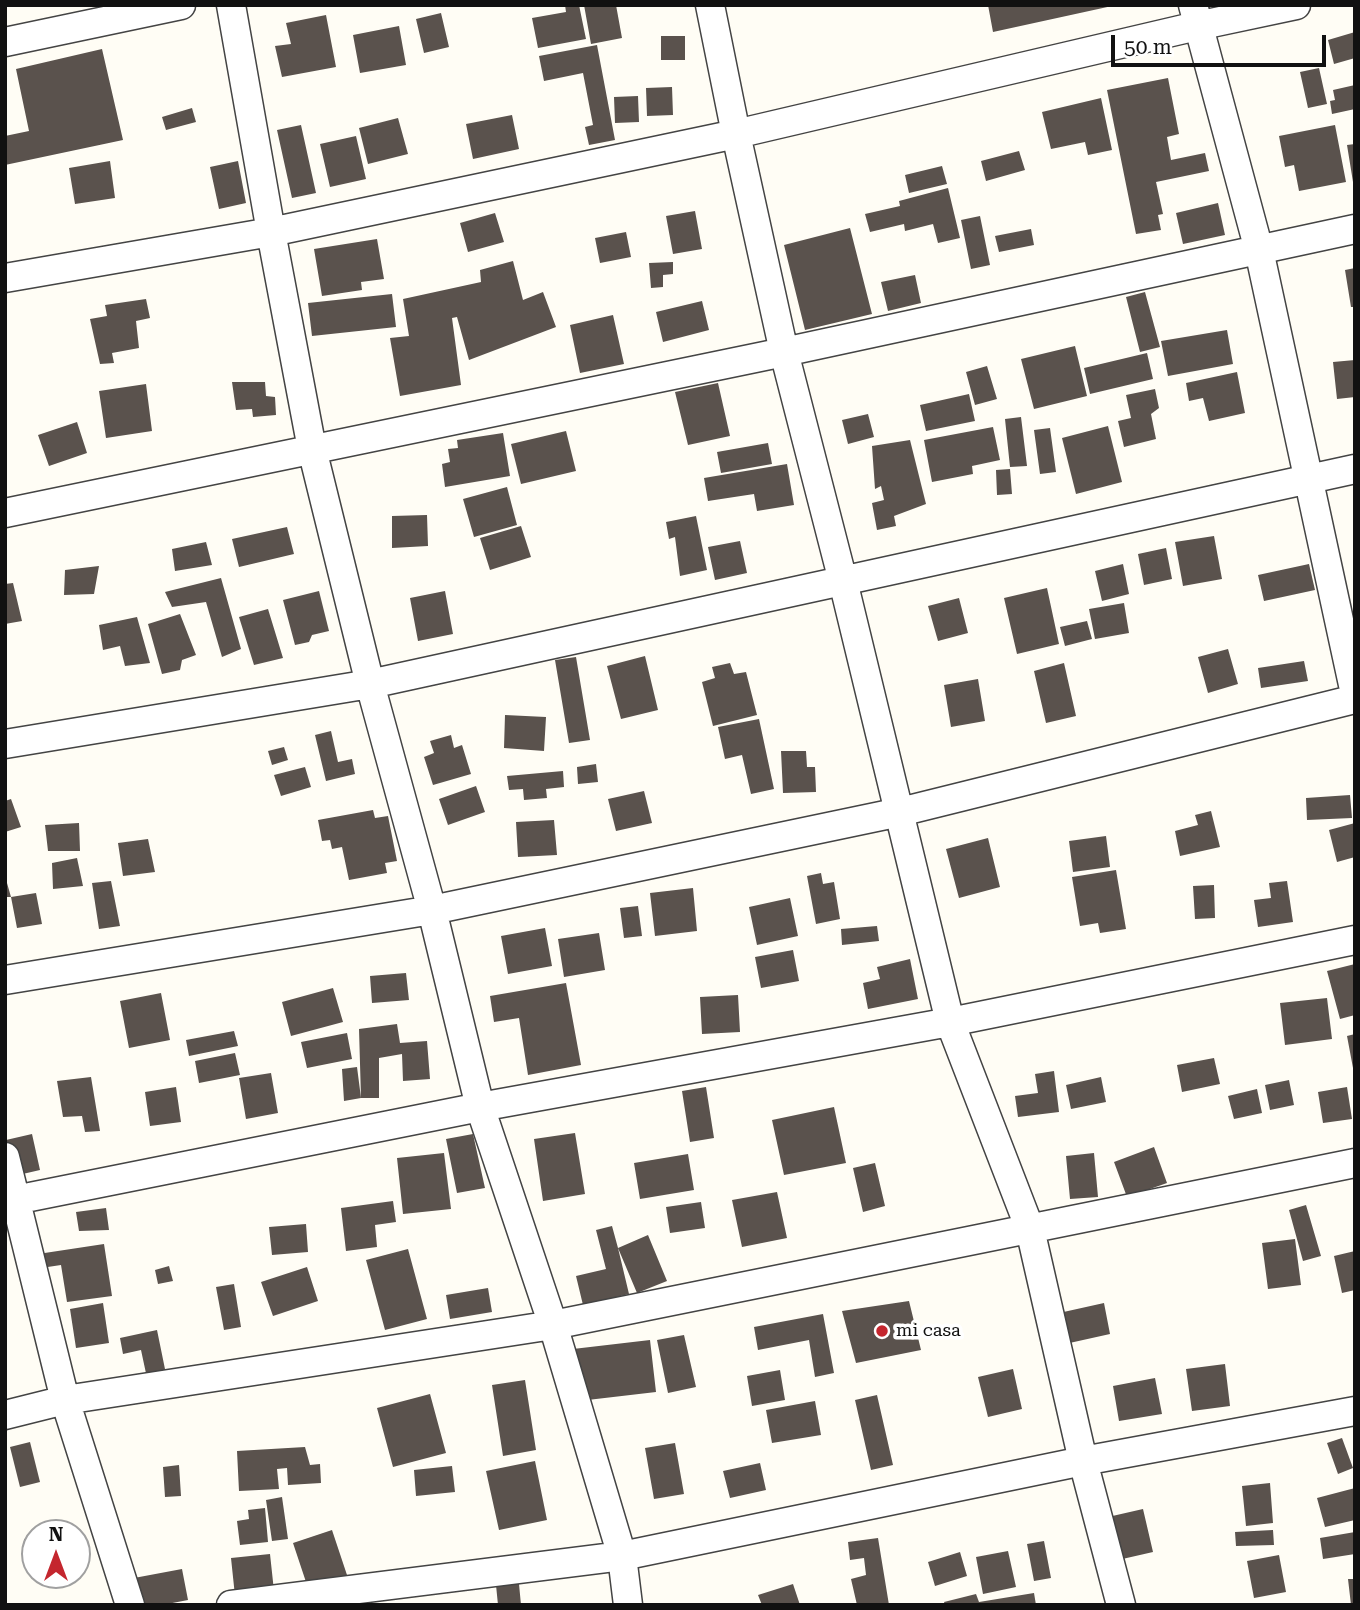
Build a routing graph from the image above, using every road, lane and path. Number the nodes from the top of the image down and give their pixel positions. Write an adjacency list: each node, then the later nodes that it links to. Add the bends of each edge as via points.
1 (181, 5): 6 (street)
2 (231, 5): 9 (street)
3 (710, 5): 7 (street)
4 (1296, 5): 5 (street)
5 (1195, 16): 7 (street); 10 (street)
6 (5, 42)
7 (736, 134): 9 (street); 12 (street)
8 (1355, 229): 10 (street)
9 (271, 232): 11 (street); 13 (street)
10 (1259, 250): 12 (street); 15 (street)
11 (5, 278)
12 (784, 352): 13 (street); 17 (street)
13 (312, 449): 16 (street); 18 (street)
14 (1355, 469): 15 (street)
15 (1309, 479): 17 (street); 19 (street)
16 (5, 513)
17 (843, 581): 18 (street); 22 (street)
18 (370, 684): 21 (street); 23 (street)
19 (1355, 694)
20 (1355, 699): 22 (street)
21 (5, 744)
22 (900, 812): 23 (street); 26 (street)
23 (432, 910): 25 (street); 27 (street)
24 (1355, 940): 26 (street)
25 (5, 980)
26 (950, 1022): 27 (street); 31 (street)
27 (480, 1107): 30 (street); 32 (street)
28 (5, 1157): 30 (street)
29 (1355, 1163): 31 (street)
30 (11, 1200): 33 (street)
31 (1030, 1229): 32 (street); 36 (street)
32 (554, 1325): 33 (street); 37 (street)
33 (65, 1400): 35 (street); 38 (street)
34 (1355, 1411): 36 (street)
35 (5, 1415)
36 (1083, 1461): 37 (street); 41 (street)
37 (622, 1556): 39 (street); 40 (street)
38 (130, 1605)
39 (231, 1605)
40 (628, 1605)
41 (1121, 1605)

